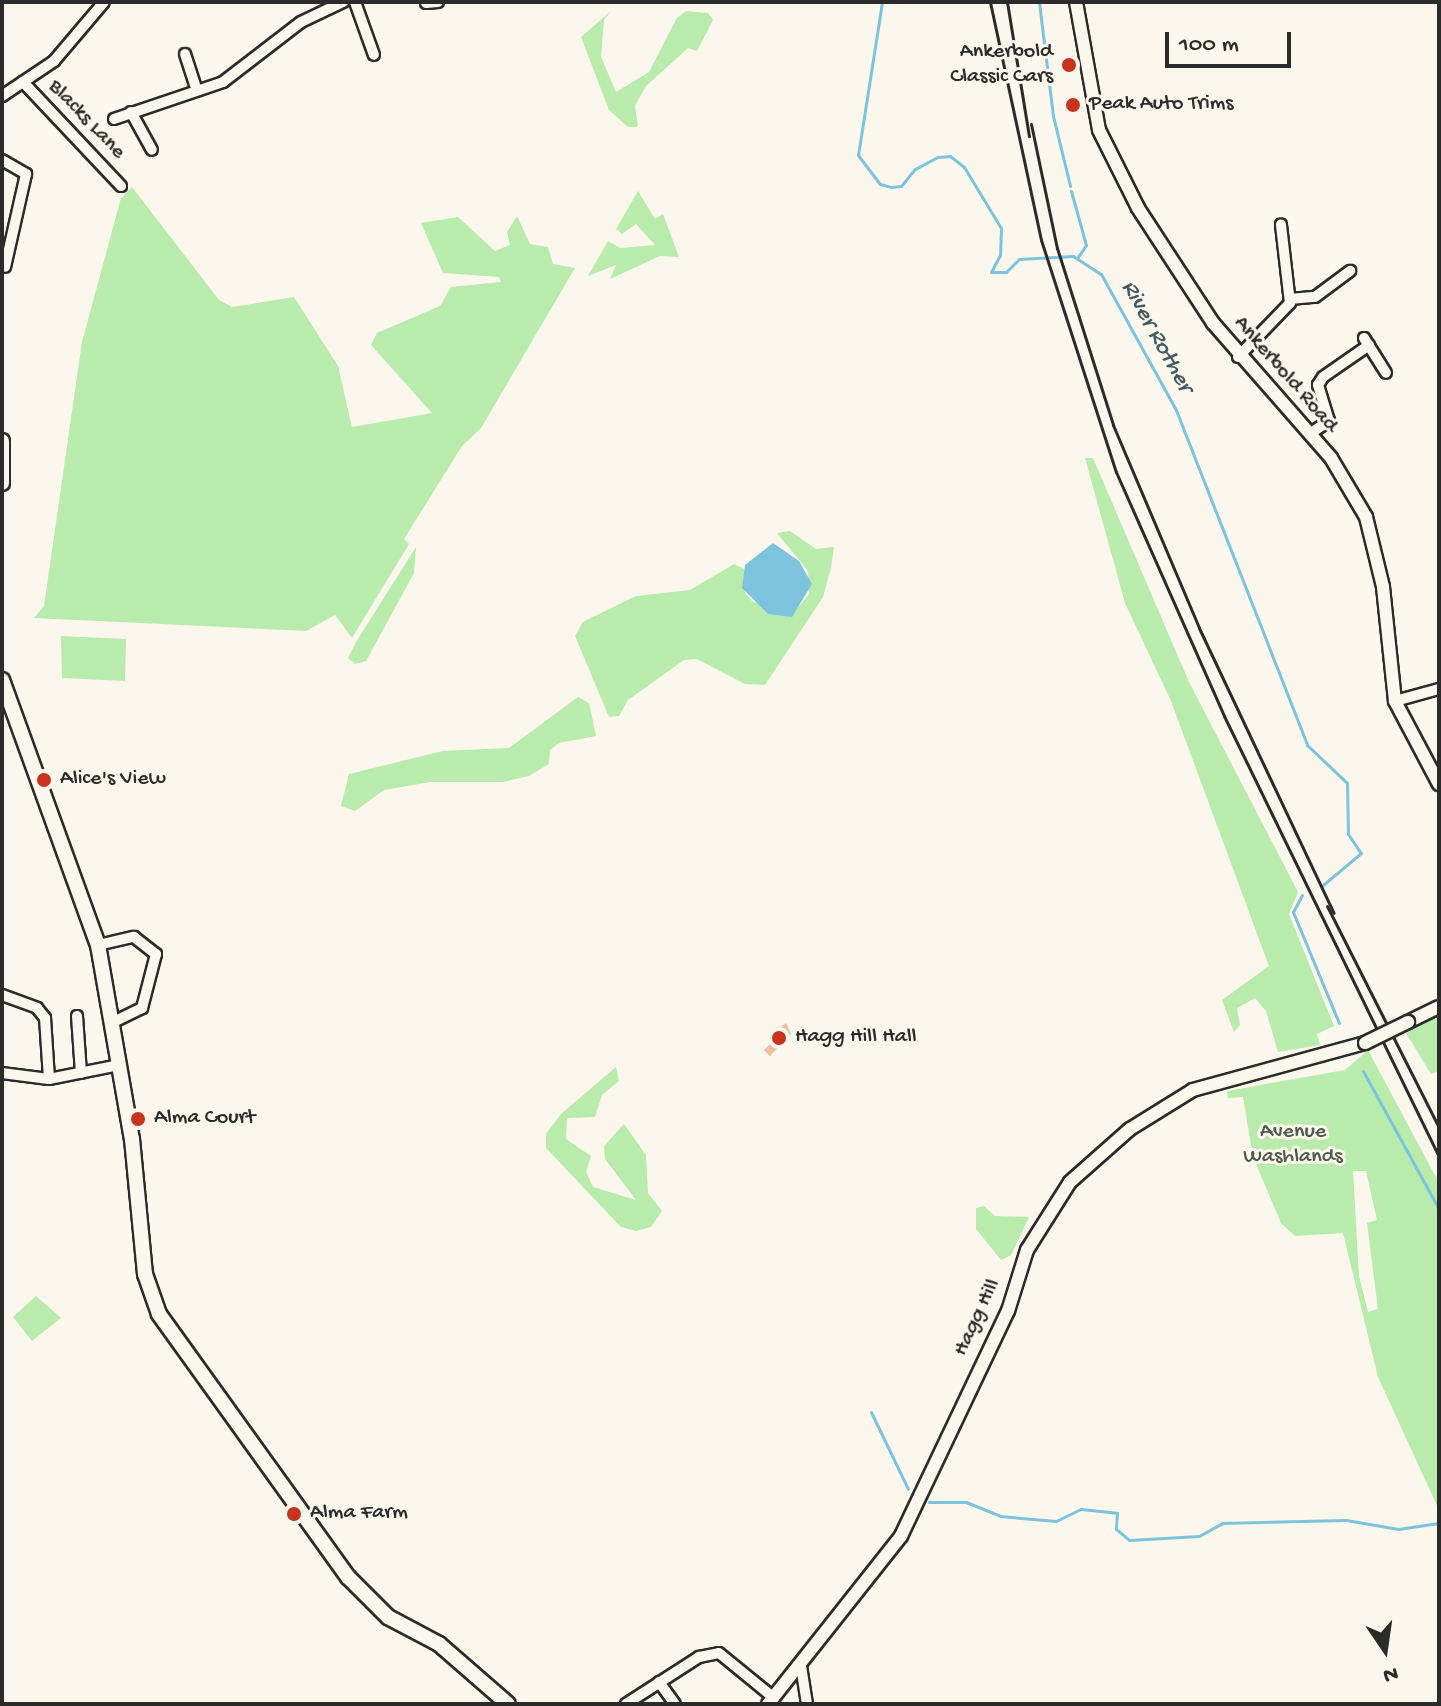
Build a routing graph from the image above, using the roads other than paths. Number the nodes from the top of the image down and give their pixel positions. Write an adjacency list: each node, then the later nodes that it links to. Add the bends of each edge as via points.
1 (104, 2): 9 (street, via 54,61)
2 (343, 2): 10 (street, via 301,22 223,82)
3 (355, 2): 8 (street)
4 (438, 2): 6 (street)
5 (1076, 2): 21 (street, Ankerbold Road, via 1099,130 1109,153 1138,208)
6 (426, 3)
7 (185, 54): 10 (street)
8 (374, 55)
9 (23, 82): 11 (street); 16 (street, Blacks Lane)
10 (196, 88): 12 (street)
11 (2, 96)
12 (131, 112): 13 (street); 14 (street)
13 (114, 119)
14 (152, 150)
15 (2, 160): 18 (street, via 26,174)
16 (121, 186)
17 (1281, 225): 20 (street)
18 (5, 267)
19 (1350, 271): 20 (street, via 1315,297)
20 (1290, 299): 21 (street)
21 (1238, 357): 23 (street, Ankerbold Road)
22 (1386, 373): 23 (street, via 1366,342 1318,385 1329,421)
23 (1311, 433): 28 (street, Ankerbold Road, via 1346,480 1370,529)
24 (2, 441): 25 (main road)
25 (2, 483)
26 (2, 680): 30 (main road)
27 (1438, 692): 28 (street)
28 (1395, 701): 29 (street, Ankerbold Road)
29 (1439, 784)
30 (98, 945): 34 (main road); 34 (street, via 134,937 156,954 142,1008)
31 (2, 995): 38 (street, via 37,1008 45,1018)
32 (1439, 1007): 39 (street, Hagg Hill, bridge, via 1365,1043 1193,1090 1130,1129 1070,1182 1027,1250 1008,1311 901,1536)
33 (77, 1016): 37 (street)
34 (111, 1023): 35 (main road)
35 (119, 1065): 37 (street); 42 (main road, via 145,1274 159,1314 278,1484 373,1603 447,1650)
36 (2, 1073): 38 (street)
37 (81, 1073): 38 (street)
38 (49, 1079)
39 (801, 1666): 41 (street, Hagg Hill); 45 (street)
40 (659, 1682): 41 (street, via 699,1657 719,1653); 43 (street); 44 (street)
41 (771, 1701)
42 (507, 1703)
43 (626, 1704)
44 (675, 1704)
45 (807, 1704)

